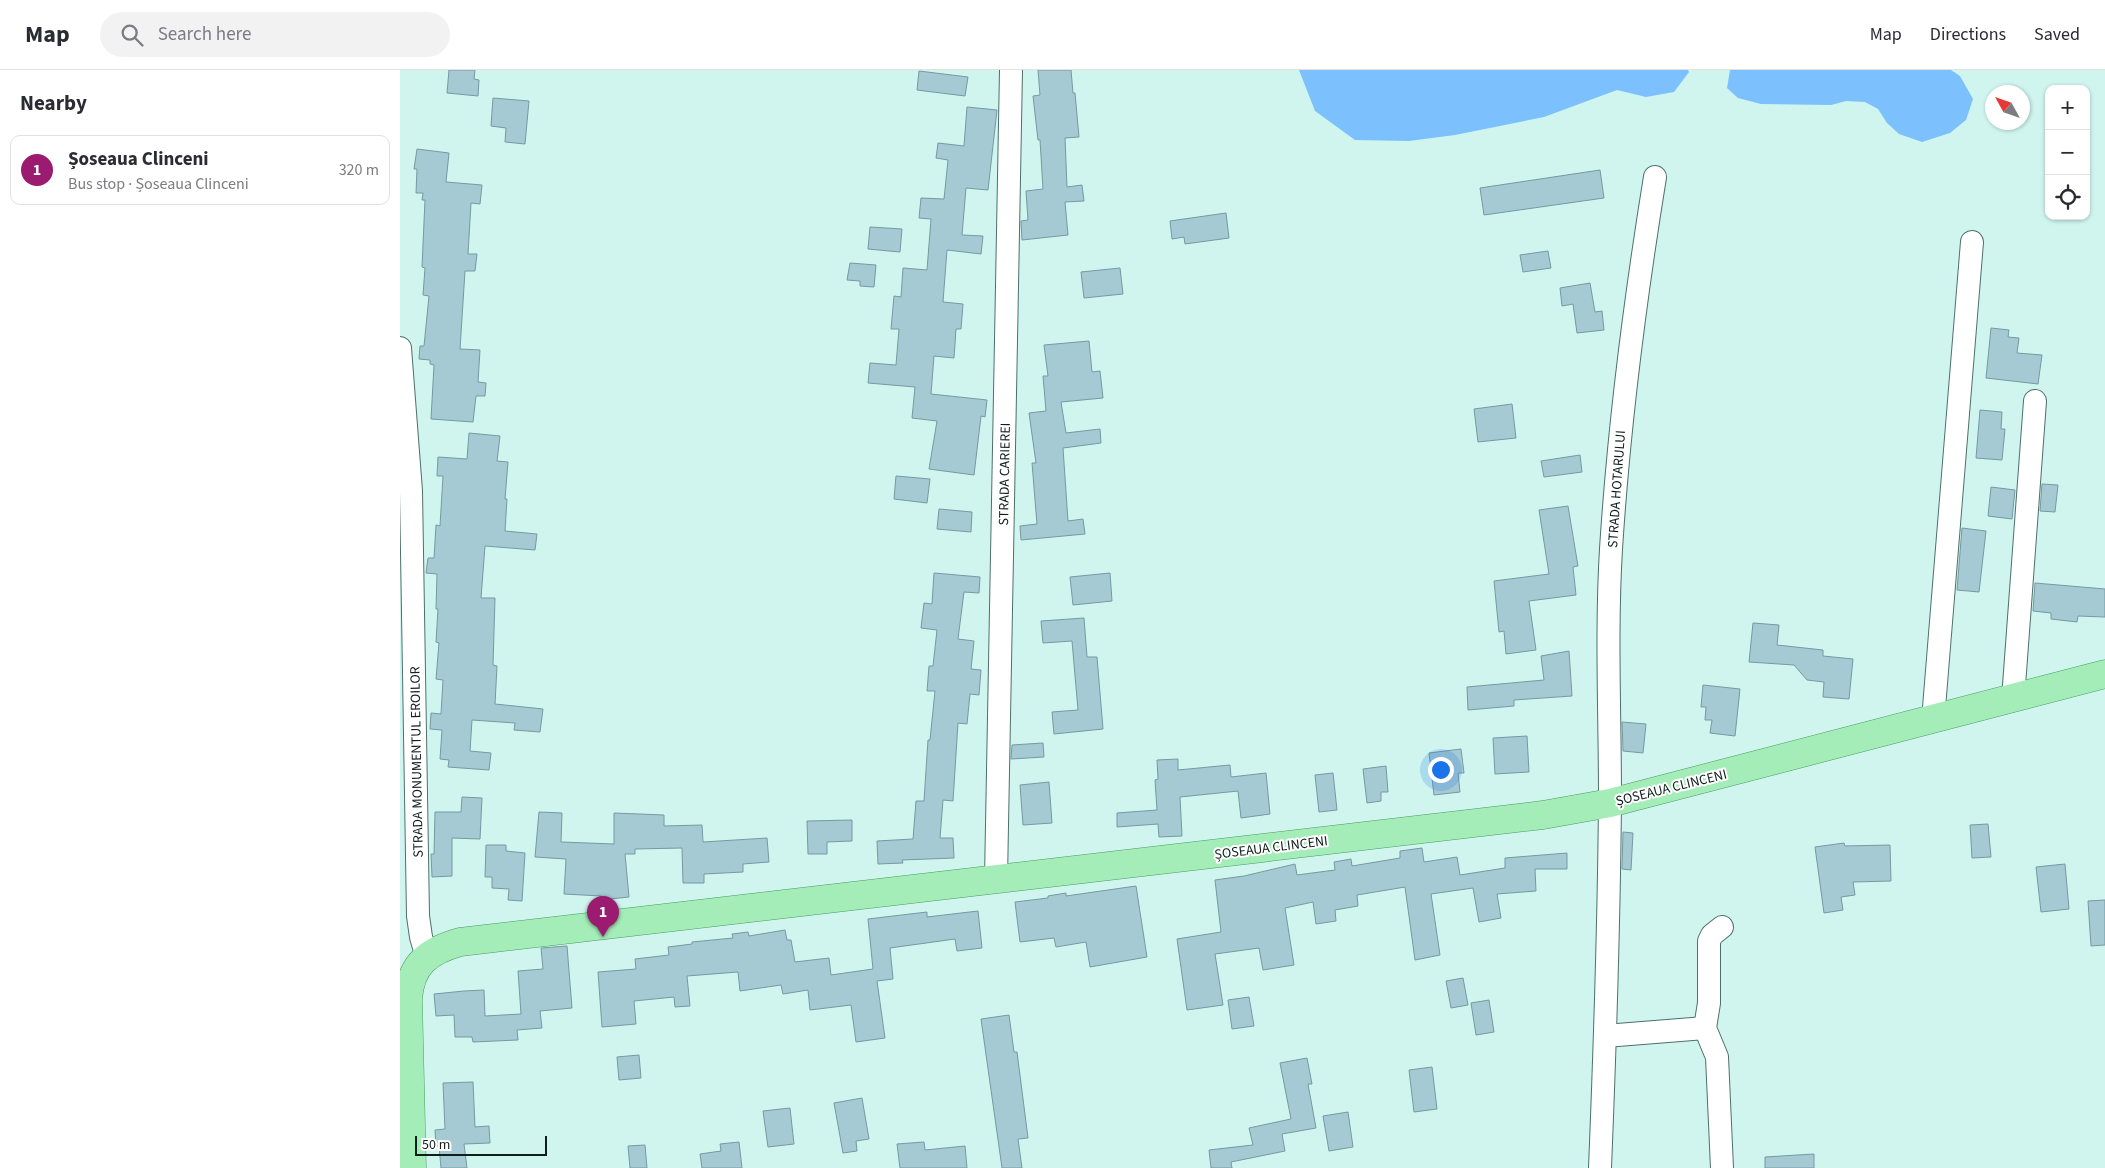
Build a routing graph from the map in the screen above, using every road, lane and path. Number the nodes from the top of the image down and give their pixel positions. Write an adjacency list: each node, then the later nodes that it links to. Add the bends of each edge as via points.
1 (1011, 70): 10 (street, STRADA CARIEREI)
2 (1654, 177): 9 (street, STRADA HOTARULUI, via 1620,422 1611,550 1608,620)
3 (1972, 242): 8 (street)
4 (400, 348): 12 (street, STRADA MONUMENTUL EROILOR, via 411,491 418,916)
5 (2035, 401): 7 (street)
6 (2105, 674): 7 (main road, ȘOSEAUA CLINCENI)
7 (2013, 699): 8 (main road, ȘOSEAUA CLINCENI)
8 (1933, 720): 9 (main road, ȘOSEAUA CLINCENI)
9 (1610, 803): 10 (main road, ȘOSEAUA CLINCENI, via 1543,815); 15 (street, STRADA HOTARULUI)
10 (996, 879): 12 (main road, ȘOSEAUA CLINCENI, via 460,942 442,947)
11 (1722, 926): 14 (street, via 1709,942 1709,1003)
12 (427, 957): 13 (main road)
13 (405, 984): 16 (main road)
14 (1705, 1028): 15 (street); 18 (street, via 1716,1057)
15 (1605, 1036): 17 (street, STRADA HOTARULUI)
16 (412, 1168)
17 (1600, 1168)
18 (1722, 1168)

